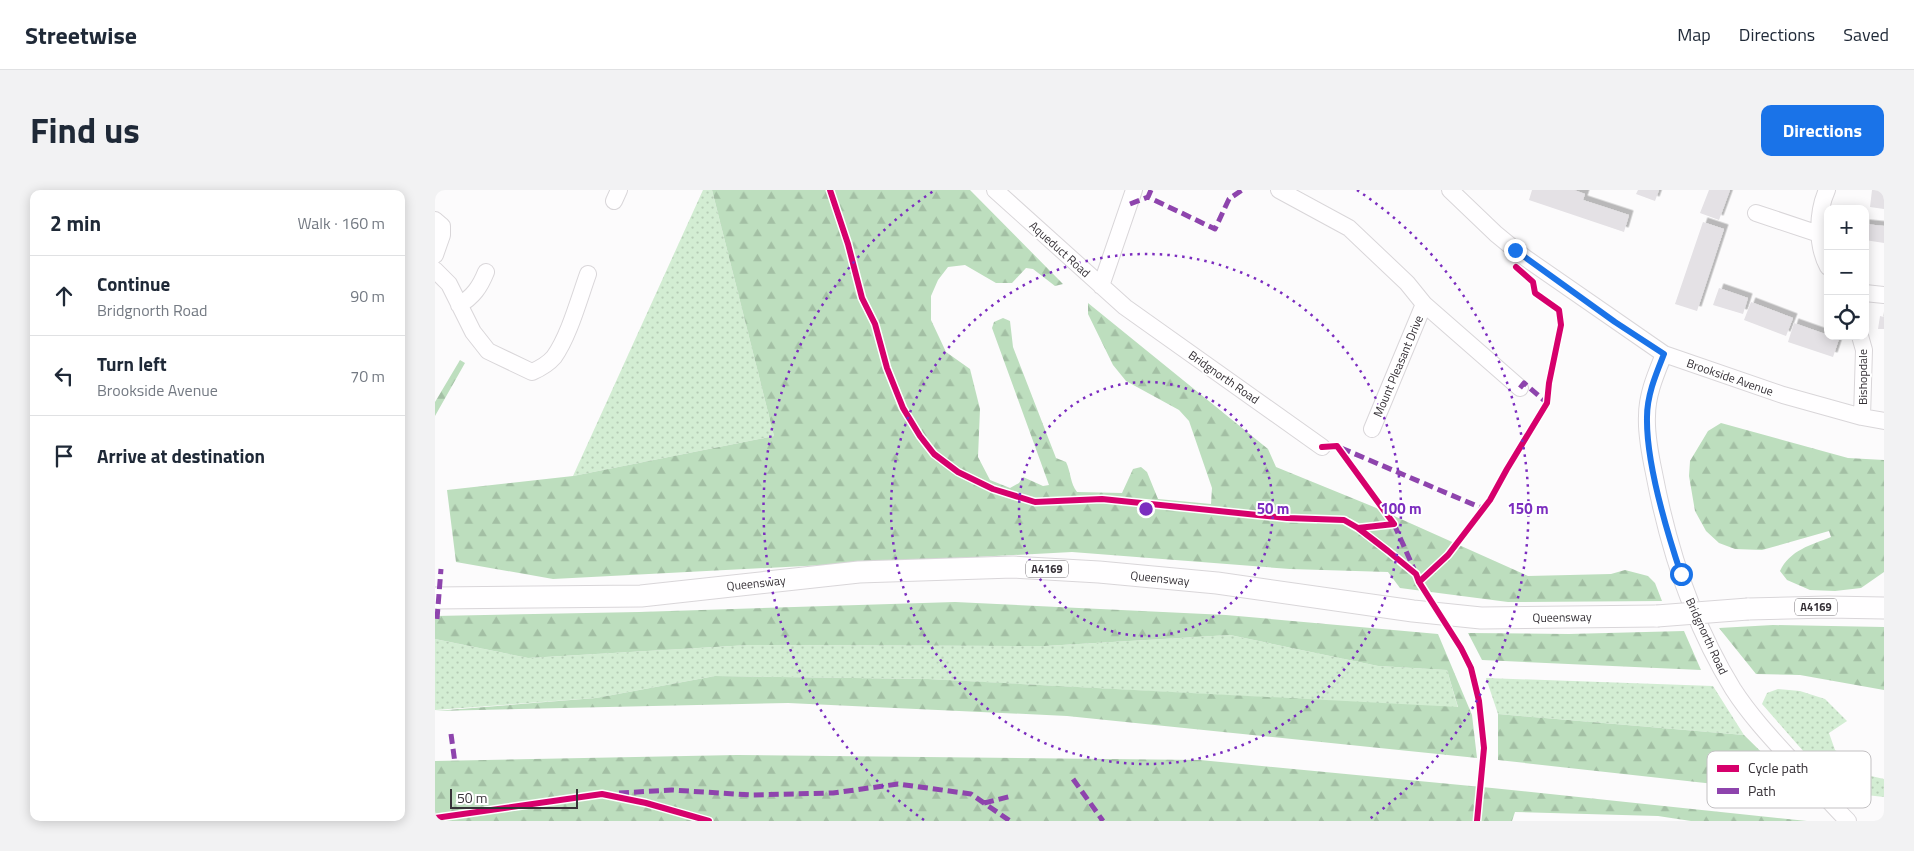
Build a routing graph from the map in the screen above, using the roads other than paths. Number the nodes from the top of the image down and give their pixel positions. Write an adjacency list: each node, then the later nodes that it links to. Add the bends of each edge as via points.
1 (995, 190): 14 (street, Aqueduct Road)
2 (1134, 190): 14 (street)
3 (1279, 190): 17 (street, Mount Pleasant Drive, via 1349,228 1407,283)
4 (1450, 190): 21 (street, Brookside Avenue, via 1524,257)
5 (1827, 190): 8 (street, via 1819,219)
6 (1755, 213): 8 (street)
7 (435, 220): 9 (street, via 442,226 442,235)
8 (1819, 234): 10 (street)
9 (435, 255)
10 (1824, 257)
11 (435, 270): 18 (street, via 449,284)
12 (486, 272): 18 (street, via 477,291)
13 (588, 274): 18 (street, via 554,357 532,372 488,351 473,332)
14 (1101, 286): 19 (street, Aqueduct Road)
15 (1869, 293): 16 (street)
16 (1884, 295)
17 (1424, 304): 22 (street, Mount Pleasant Drive); 25 (street, Mount Pleasant Drive)
18 (459, 305)
19 (1125, 307): 26 (street, Bridgnorth Road)
20 (1861, 340): 23 (street, Bishopdale, via 1864,350)
21 (1664, 354): 23 (street, Brookside Avenue, via 1783,395); 29 (street, Bridgnorth Road, via 1651,387 1647,417 1657,490 1674,554 1691,604 1727,680)
22 (1520, 388)
23 (1862, 417): 24 (street, Brookside Avenue)
24 (1884, 421)
25 (1371, 429)
26 (1323, 447)
27 (435, 598): 28 (main road, Queensway / A4169, bridge, via 641,596 859,572 1013,567 1217,583 1481,618)
28 (1884, 608)
29 (1784, 751)
30 (1836, 808): 31 (street, Bridgnorth Road)
31 (1848, 821)

